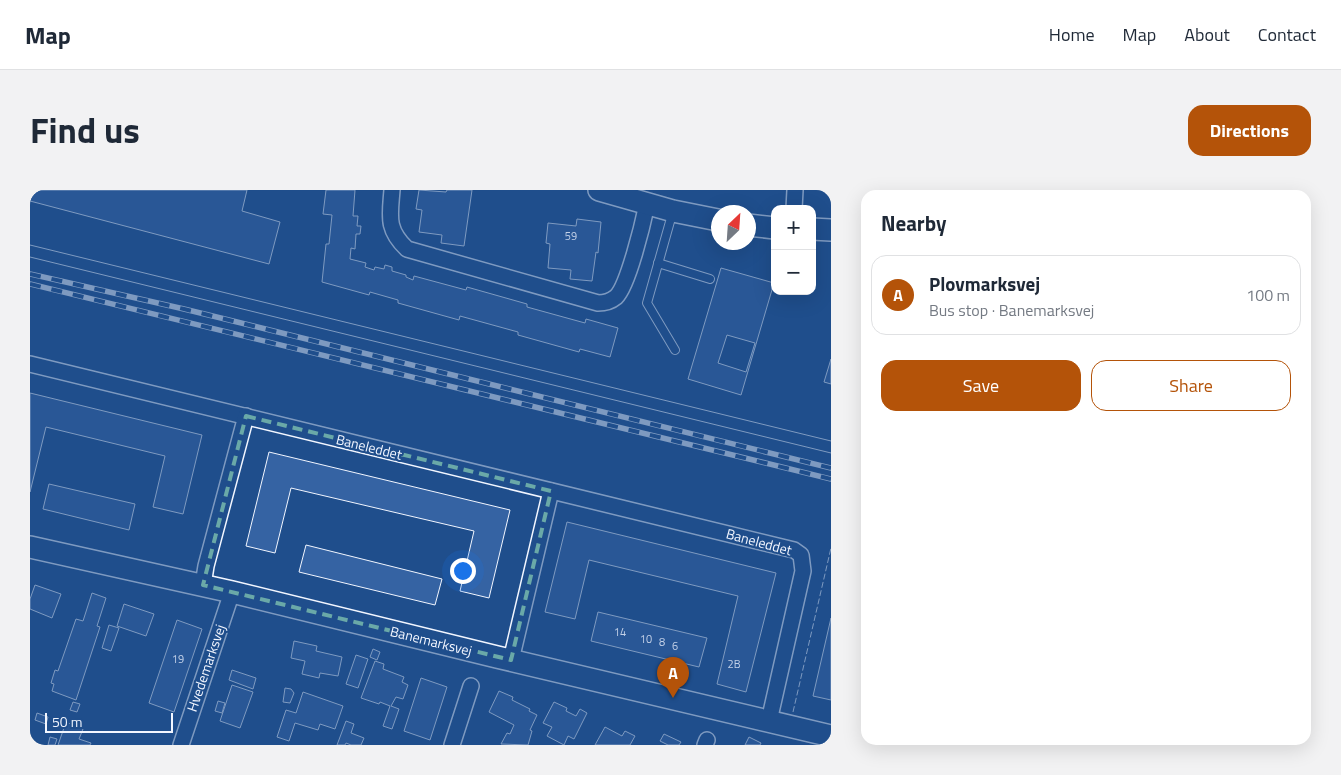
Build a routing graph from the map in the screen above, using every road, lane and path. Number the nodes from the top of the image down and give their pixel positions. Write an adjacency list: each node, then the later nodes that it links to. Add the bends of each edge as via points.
1 (392, 190): 4 (street, via 390,224 396,238 407,249 598,304 615,298 624,285)
2 (599, 190): 4 (street)
3 (795, 190): 5 (street)
4 (647, 204): 6 (street)
5 (794, 205)
6 (673, 211): 7 (street); 12 (lane)
7 (711, 219)
8 (756, 226): 9 (street)
9 (771, 228)
10 (816, 229): 11 (street)
11 (831, 230)
12 (658, 263): 13 (lane); 14 (lane, via 647,303)
13 (710, 279)
14 (675, 350)
15 (30, 364): 16 (street, Baneleddet)
16 (246, 416): 17 (street, Baneleddet); 19 (street)
17 (551, 491): 21 (street); 23 (street, Baneleddet, via 785,546 801,554 803,571)
18 (30, 547): 19 (street, Banemarksvej)
19 (203, 585): 20 (street, Banemarksvej)
20 (232, 592): 21 (street, Banemarksvej); 25 (street, Hvedemarksvej)
21 (511, 660): 23 (street, Banemarksvej)
22 (471, 686): 26 (street)
23 (769, 721): 24 (street, Banemarksvej)
24 (831, 736)
25 (181, 745)
26 (452, 745)

